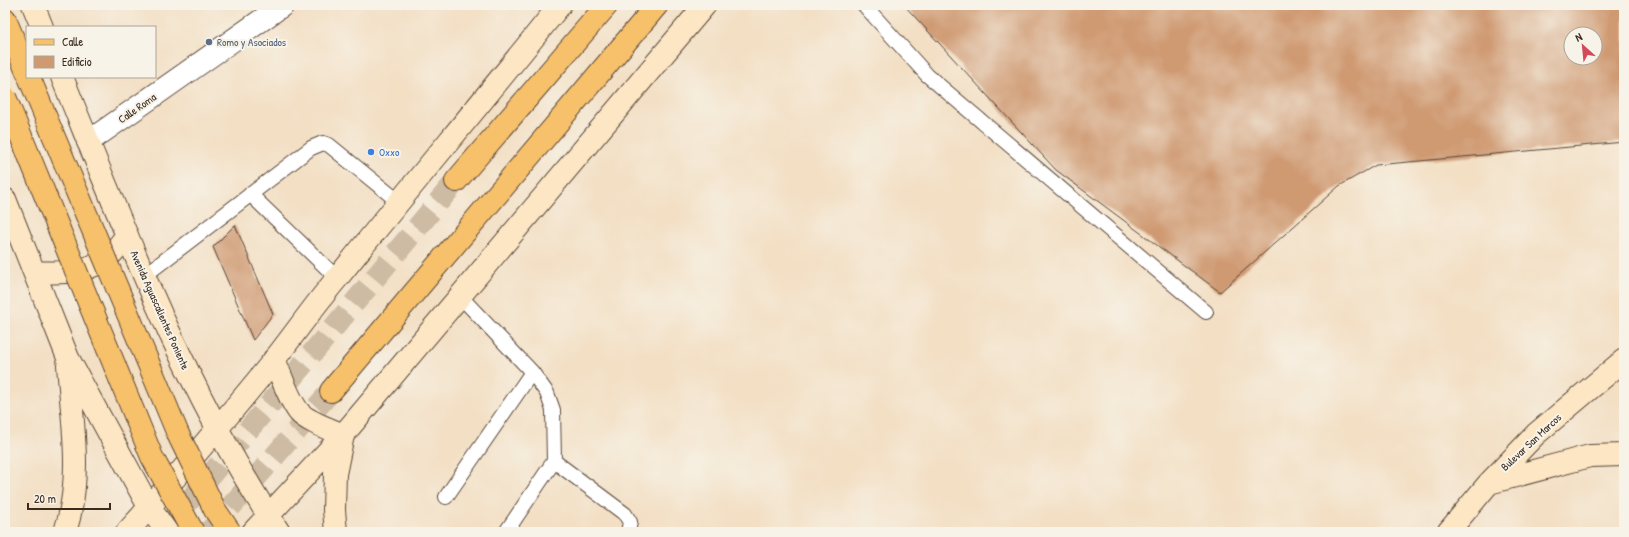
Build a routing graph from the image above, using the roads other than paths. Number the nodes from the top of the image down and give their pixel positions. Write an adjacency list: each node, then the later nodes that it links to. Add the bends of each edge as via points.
1 (33, 5): 9 (street)
2 (283, 5): 14 (street, Calle Roma)
3 (560, 5): 18 (street)
4 (606, 5): 15 (main road)
5 (657, 5): 29 (main road)
6 (705, 5): 23 (street)
7 (864, 5): 24 (lane, via 927,75)
8 (5, 19): 10 (main road)
9 (42, 26)
10 (26, 70)
11 (29, 78): 42 (main road, bridge, via 178,434 215,510)
12 (62, 78): 14 (street, Avenida Aguascalientes Poniente)
13 (5, 97): 41 (main road, bridge, via 152,457)
14 (88, 142): 19 (street, Avenida Aguascalientes Poniente)
15 (456, 181)
16 (250, 194): 18 (lane, via 311,148 323,143 329,145); 21 (lane); 22 (lane)
17 (5, 199): 20 (street)
18 (399, 202): 22 (street)
19 (127, 235): 20 (street, via 112,254 93,267 71,273); 21 (street, Avenida Aguascalientes Poniente)
20 (34, 272): 25 (street)
21 (144, 276): 30 (street, Avenida Aguascalientes Poniente)
22 (337, 278): 26 (street)
23 (460, 296): 28 (lane); 31 (street)
24 (1206, 312)
25 (68, 358): 36 (street); 38 (street, via 76,481)
26 (274, 359): 30 (street); 31 (street, via 300,413)
27 (1624, 360): 34 (street, Bulevar San Marcos, via 1536,434)
28 (532, 372): 33 (lane, via 547,393 553,410); 35 (lane)
29 (331, 391)
30 (217, 430): 36 (street); 37 (street, Avenida Aguascalientes Poniente)
31 (343, 435): 37 (street); 44 (street, via 335,474)
32 (1624, 455): 34 (street, via 1590,456)
33 (554, 461): 45 (lane); 46 (lane, via 624,514 630,522)
34 (1488, 483): 47 (street, Bulevar San Marcos)
35 (446, 497)
36 (150, 507): 39 (street); 40 (street)
37 (273, 524): 43 (street)
38 (65, 532)
39 (127, 532)
40 (167, 532)
41 (193, 532)
42 (230, 532)
43 (253, 532)
44 (336, 532)
45 (506, 532)
46 (628, 532)
47 (1448, 532)

